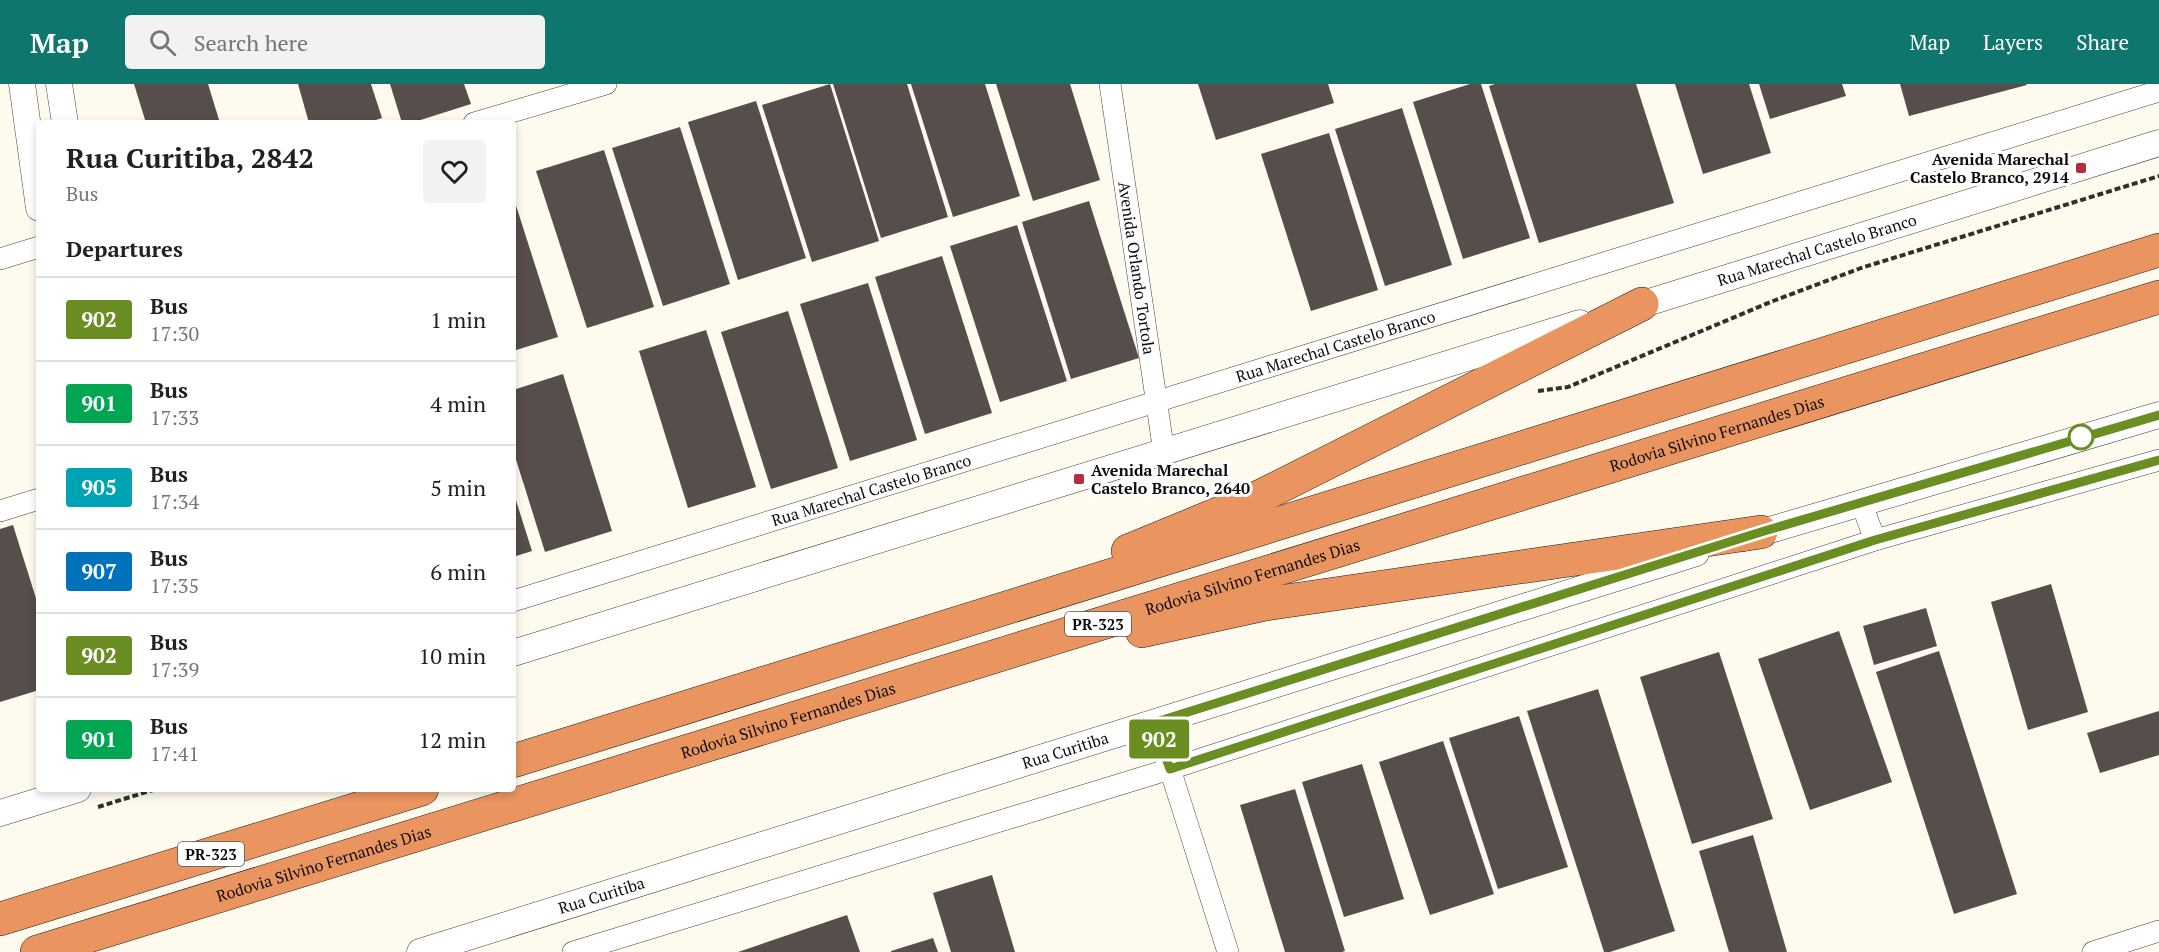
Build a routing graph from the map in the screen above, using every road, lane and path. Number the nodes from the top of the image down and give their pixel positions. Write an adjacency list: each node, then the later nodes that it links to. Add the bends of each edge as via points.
1 (22, 84): 9 (street)
2 (59, 84): 6 (street)
3 (606, 84): 7 (street)
4 (1110, 84): 15 (street, Avenida Orlando Tortola)
5 (2159, 91): 15 (street, Rua Marechal Castelo Branco)
6 (65, 120)
7 (484, 120)
8 (2159, 143): 14 (street, Rua Marechal Castelo Branco)
9 (36, 186)
10 (36, 248): 12 (street)
11 (2159, 249): 25 (highway, PR-323)
12 (0, 259)
13 (2159, 297): 27 (highway, Rodovia Silvino Fernandes Dias / PR-323)
14 (1642, 304): 17 (street, Rua Marechal Castelo Branco); 25 (highway, via 1259,497)
15 (1155, 403): 17 (street, Avenida Orlando Tortola); 24 (street, Rua Marechal Castelo Branco)
16 (2159, 415): 20 (street, Rua Curitiba)
17 (1164, 453): 26 (street, Rua Marechal Castelo Branco)
18 (2159, 460): 23 (street)
19 (36, 500): 21 (street)
20 (1862, 502): 22 (street, Rua Curitiba); 23 (street)
21 (0, 511)
22 (1761, 532): 27 (highway, via 1266,604); 28 (street, Rua Curitiba)
23 (1875, 540): 30 (street)
24 (516, 599)
25 (923, 635): 29 (highway, PR-323)
26 (516, 651)
27 (932, 675): 36 (highway, Rodovia Silvino Fernandes Dias / PR-323)
28 (1153, 723): 30 (street); 37 (street, Rua Curitiba)
29 (516, 760)
30 (1170, 769): 38 (street); 39 (street)
31 (68, 792): 33 (street)
32 (412, 792): 34 (highway, PR-323)
33 (0, 813)
34 (0, 919)
35 (2159, 931): 40 (street)
36 (37, 952)
37 (420, 952)
38 (573, 952)
39 (1228, 952)
40 (2093, 952)

